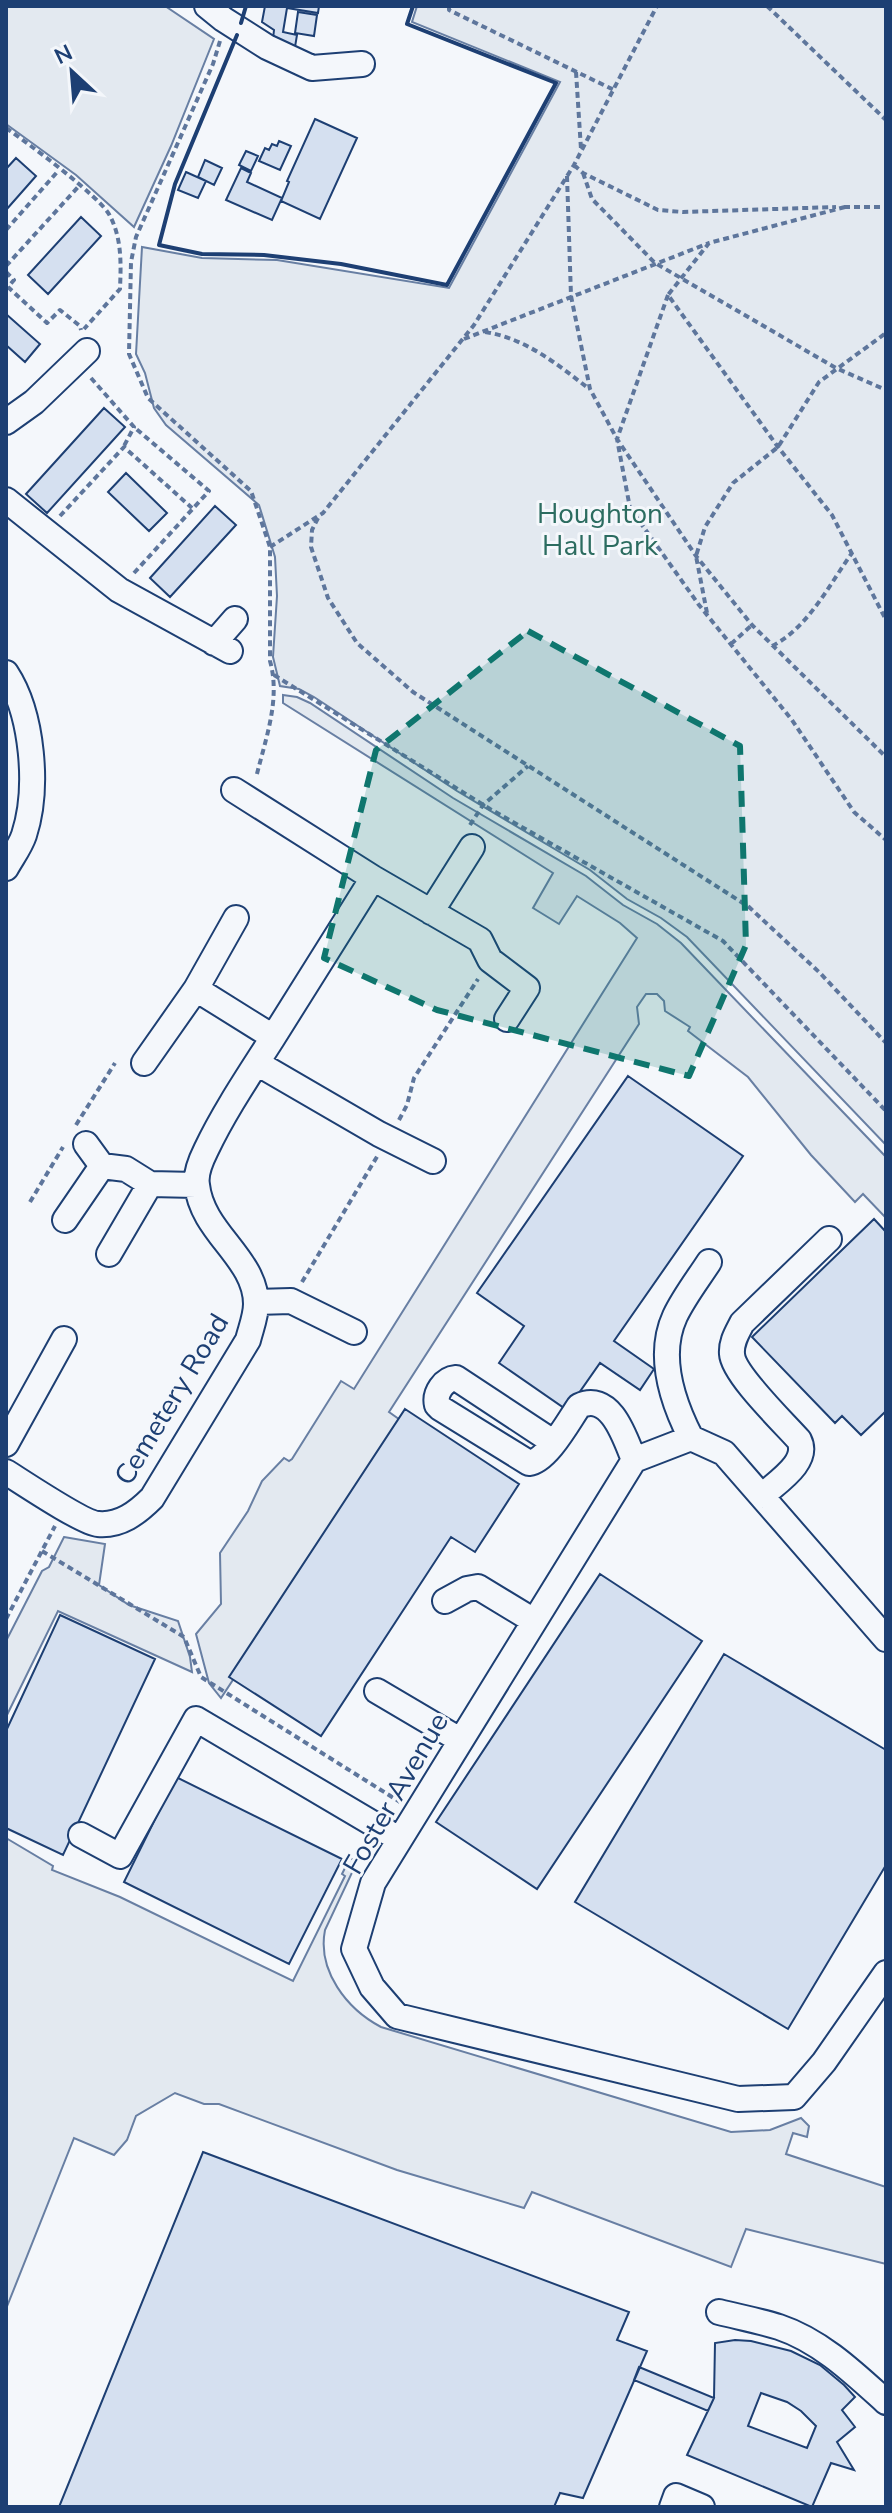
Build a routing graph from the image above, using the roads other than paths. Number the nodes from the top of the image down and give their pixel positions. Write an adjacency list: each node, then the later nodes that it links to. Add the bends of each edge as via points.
1 (215, 13): 2 (street, via 312,68)
2 (362, 64)
3 (82, 348): 4 (street, via 34,402)
4 (6, 422)
5 (6, 500): 6 (street, via 119,590 222,647)
6 (235, 619)
7 (6, 673): 10 (street, via 25,718 33,794 23,838)
8 (242, 795): 11 (street)
9 (472, 847): 12 (street)
10 (6, 868)
11 (373, 878): 12 (street); 16 (street)
12 (431, 912): 15 (street, via 480,940 490,960 527,988)
13 (236, 918): 14 (street)
14 (196, 989): 16 (street); 17 (street)
15 (507, 1019)
16 (273, 1037): 18 (street)
17 (144, 1063)
18 (257, 1063): 20 (street); 23 (street, via 207,1148)
19 (86, 1144): 21 (street)
20 (433, 1161)
21 (102, 1166): 22 (street, via 126,1169); 24 (street)
22 (150, 1184): 23 (street); 26 (street)
23 (196, 1185): 28 (street, Cemetery Road, via 215,1232 250,1276)
24 (65, 1220)
25 (829, 1239): 36 (street, via 742,1323 733,1340 735,1368 803,1448 801,1458)
26 (109, 1254)
27 (709, 1262): 31 (street, via 669,1334 671,1387)
28 (256, 1302): 29 (street, via 291,1301); 35 (street, Cemetery Road, via 248,1340 152,1498 138,1511 122,1521 96,1525)
29 (354, 1332)
30 (64, 1339): 33 (street)
31 (691, 1438): 34 (street); 36 (street, via 724,1453)
32 (553, 1442): 34 (street, via 579,1406 595,1403 620,1423)
33 (6, 1444)
34 (634, 1460): 38 (street, Foster Avenue)
35 (6, 1472)
36 (762, 1496): 39 (street)
37 (445, 1601): 38 (street, via 478,1587)
38 (534, 1621): 41 (street, Foster Avenue)
39 (886, 1639)
40 (377, 1691): 41 (street)
41 (460, 1740): 43 (street, Foster Avenue)
42 (81, 1835): 43 (street, via 120,1856 196,1719)
43 (399, 1839): 44 (street, Foster Avenue, via 373,1883 354,1949 372,1987 397,2016 738,2099 794,2097)
44 (886, 1973)
45 (719, 2312): 46 (street, via 782,2328 812,2343)
46 (886, 2402)
47 (672, 2507): 48 (street, via 676,2496)
48 (702, 2507)

